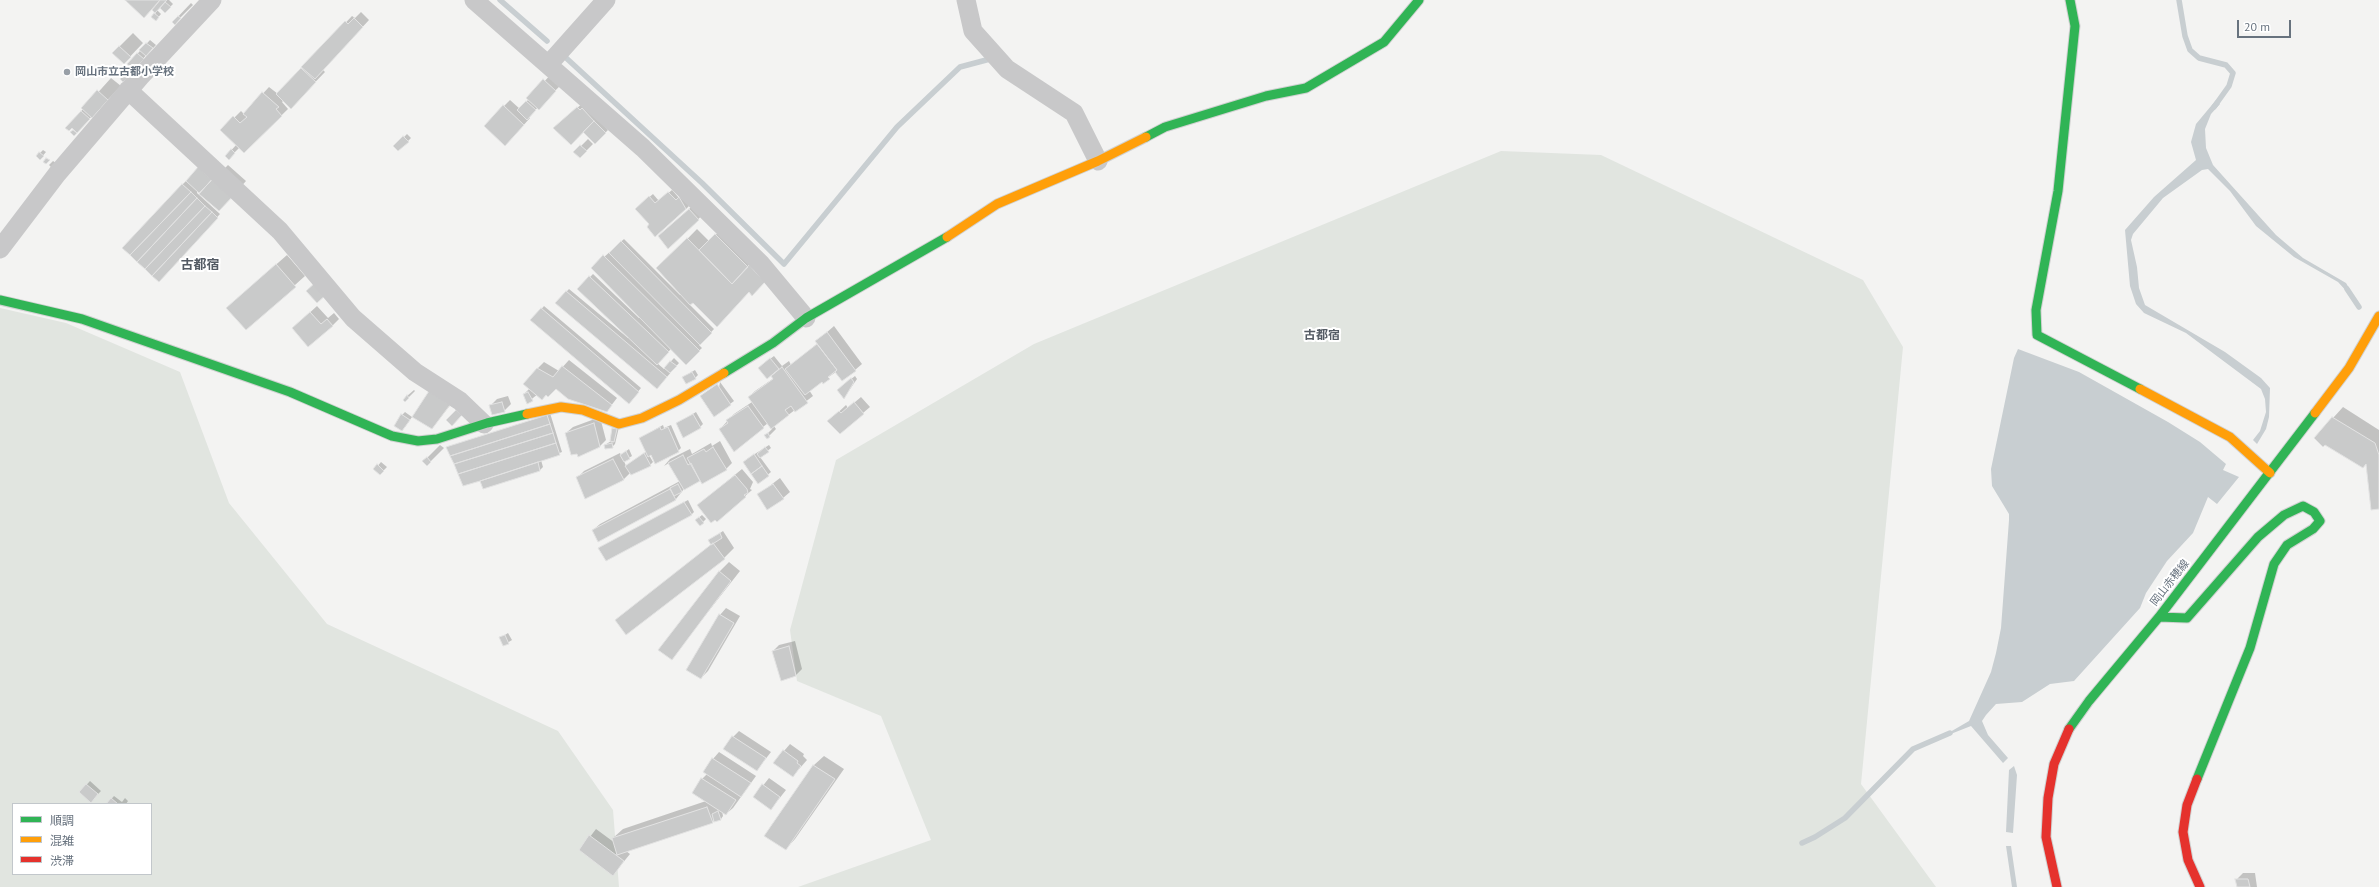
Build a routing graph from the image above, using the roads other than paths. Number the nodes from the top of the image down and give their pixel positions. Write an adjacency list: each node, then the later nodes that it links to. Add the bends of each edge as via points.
1 (212, 0): 8 (street)
2 (474, 0): 7 (street)
3 (606, 0): 7 (street)
4 (966, 0): 9 (street, via 973,31 1007,69 1074,112)
5 (1419, 0): 9 (street, via 1384,42 1306,88 1266,96 1165,127)
6 (2070, 0): 15 (street, via 2075,26 2058,191 2036,310 2037,335 2230,437)
7 (548, 65): 13 (street, via 643,148 762,264)
8 (128, 90): 10 (street, via 57,174); 14 (street, via 280,232 353,318 415,372 460,402)
9 (1098, 161): 13 (street, via 997,204 926,251)
10 (0, 249)
11 (0, 300): 14 (street, via 82,320 290,392 392,436 418,441 437,439)
12 (2379, 316): 15 (street, 岡山赤穂線, via 2349,368)
13 (806, 318): 14 (street, via 733,369 642,418 619,424 583,410 560,407)
14 (484, 424)
15 (2270, 473): 16 (street, 岡山赤穂線)
16 (2159, 617): 17 (street, 岡山赤穂線, via 2089,701 2067,732 2054,764 2048,798 2046,837); 18 (street, via 2187,618 2258,537 2284,515 2303,506 2314,512 2320,522 2287,545 2274,564 2250,648 2187,805 2183,832 2188,860)
17 (2057, 887)
18 (2200, 887)

